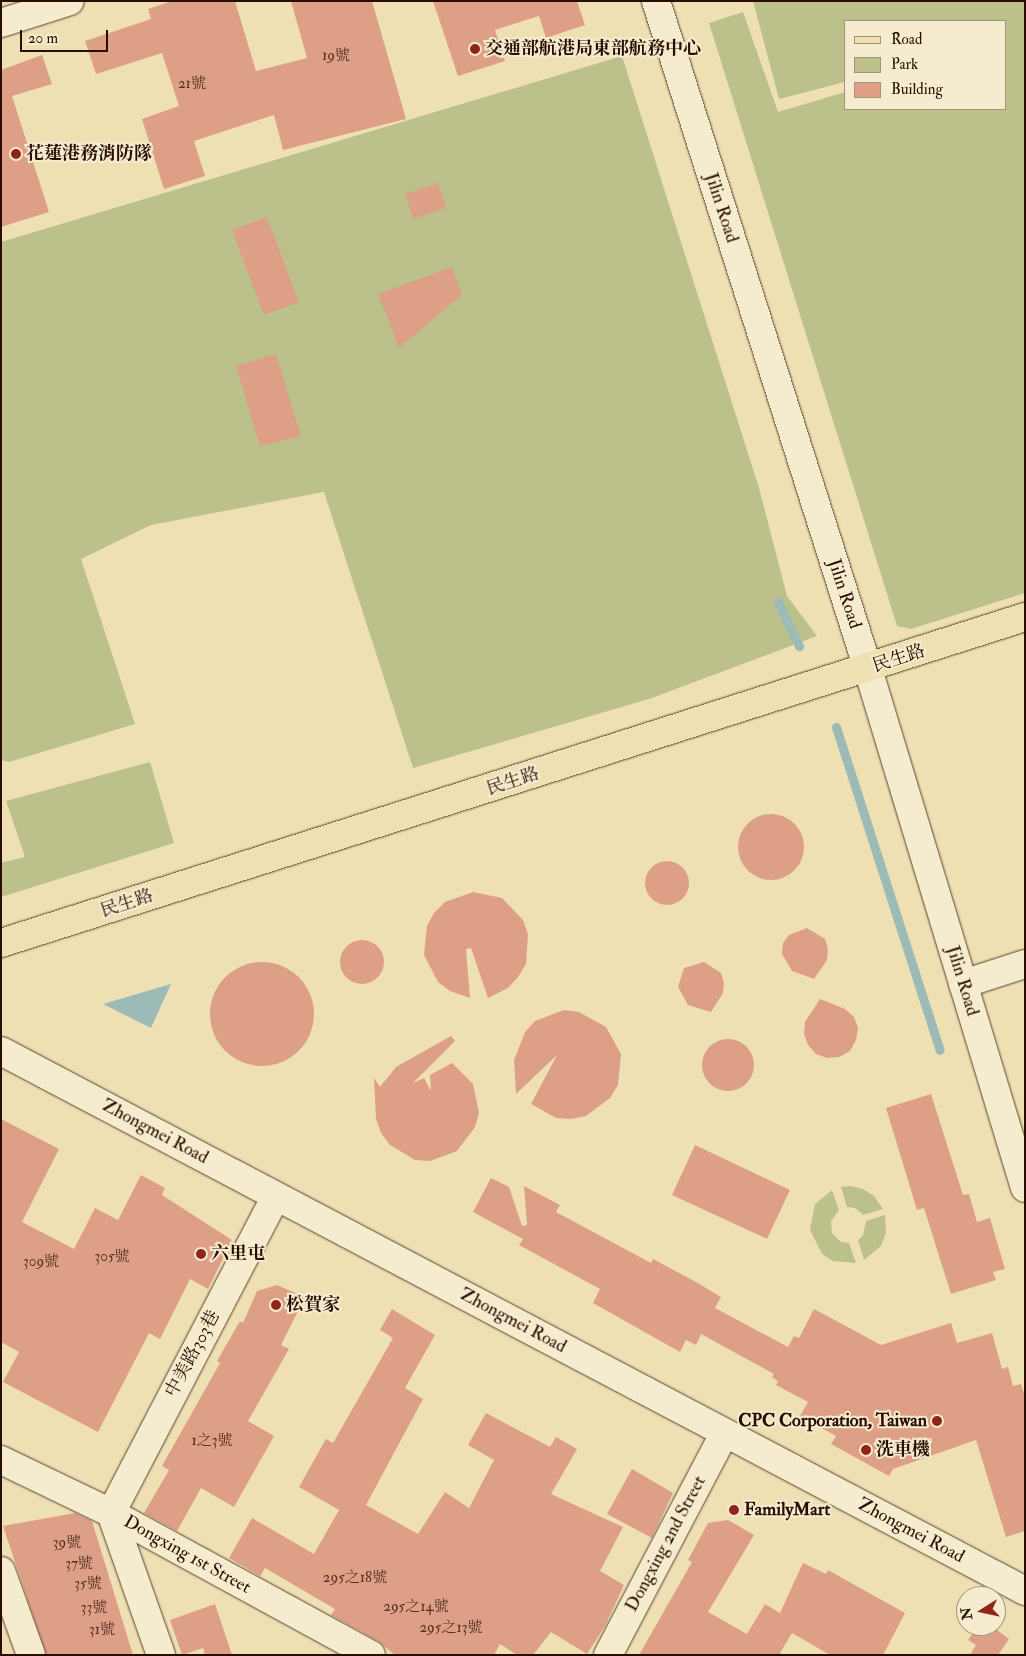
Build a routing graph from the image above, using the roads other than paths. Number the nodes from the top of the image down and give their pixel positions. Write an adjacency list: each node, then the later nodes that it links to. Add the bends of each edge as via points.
1 (70, 1): 3 (street)
2 (656, 1): 5 (street, Jilin Road)
3 (1, 23)
4 (1025, 617): 5 (main road, 民生路)
5 (868, 670): 6 (main road, 民生路); 8 (street, Jilin Road)
6 (1, 944)
7 (1025, 964): 8 (street)
8 (962, 984): 10 (street, Jilin Road)
9 (1, 1052): 11 (street, Zhongmei Road)
10 (1025, 1188)
11 (276, 1196): 12 (street, Zhongmei Road); 14 (street, 中美路303巷)
12 (724, 1434): 16 (street, Zhongmei Road); 20 (street, Dongxing 2nd Street)
13 (1, 1460): 14 (street, Dongxing 1st Street)
14 (111, 1513): 18 (street); 19 (street, Dongxing 1st Street)
15 (1, 1571): 17 (street)
16 (1025, 1591)
17 (31, 1655)
18 (161, 1655)
19 (371, 1655)
20 (608, 1655)

